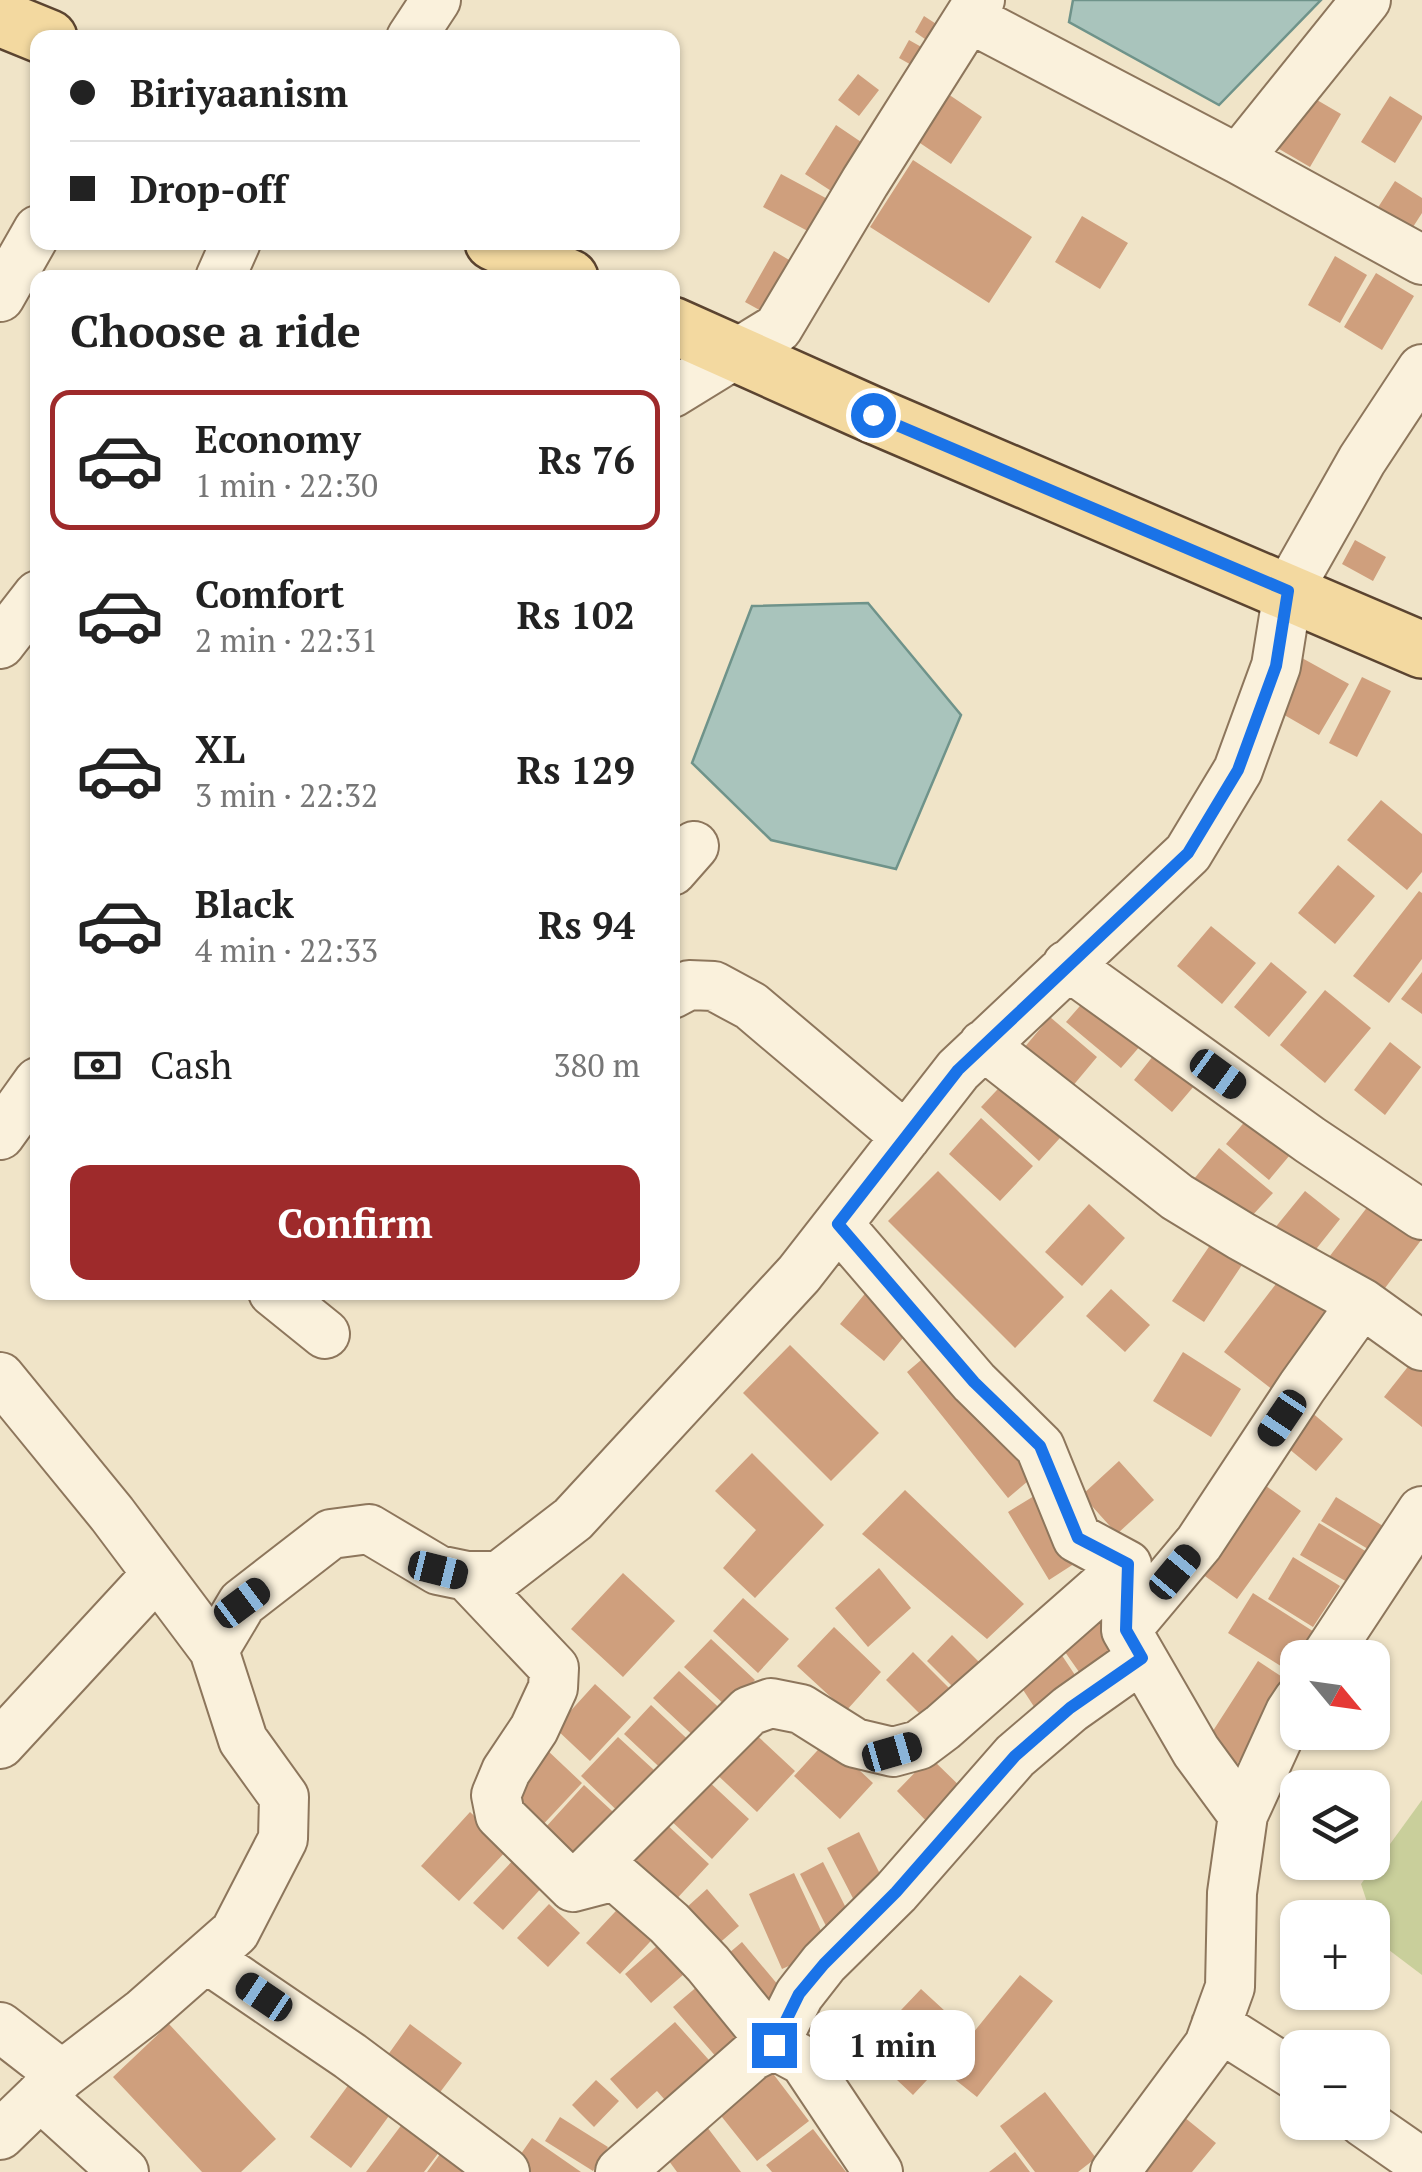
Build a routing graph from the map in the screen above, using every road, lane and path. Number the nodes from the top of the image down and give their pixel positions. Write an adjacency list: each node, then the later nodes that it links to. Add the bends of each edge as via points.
1 (436, 0): 4 (street)
2 (1366, 0): 5 (street)
3 (974, 9): 5 (street); 12 (street, via 778,328)
4 (416, 30)
5 (1238, 159): 8 (street)
6 (30, 244): 10 (street)
7 (510, 250): 9 (main road)
8 (1422, 260)
9 (553, 270)
10 (0, 297)
11 (680, 329): 12 (main road)
12 (736, 354): 14 (street); 15 (main road)
13 (1422, 369): 15 (street)
14 (680, 388)
15 (1288, 591): 17 (main road); 19 (street, via 1276,666 1238,770 1188,853)
16 (30, 605): 18 (street)
17 (1415, 638)
18 (0, 644)
19 (1067, 966): 21 (street); 23 (street)
20 (680, 990): 22 (street, via 714,986 751,1006)
21 (983, 1046): 22 (street); 26 (street, via 1178,1198)
22 (906, 1137): 24 (street)
23 (1422, 1215)
24 (838, 1224): 31 (street, via 974,1382 1040,1446 1078,1538); 33 (street, via 800,1274 573,1520 499,1576)
25 (283, 1300): 27 (street)
26 (1362, 1304): 28 (street); 35 (street)
27 (326, 1334)
28 (1422, 1346)
29 (0, 1377): 32 (street)
30 (1422, 1510): 34 (street)
31 (1128, 1564): 35 (street); 40 (street, via 918,1745 892,1752 855,1743 801,1709 772,1703 750,1712)
32 (157, 1574): 36 (street); 38 (street)
33 (466, 1576): 36 (street, via 438,1570 368,1529 331,1534 242,1603); 40 (street, via 554,1668 546,1702 496,1794 500,1815)
34 (1338, 1640)
35 (1134, 1644): 39 (street); 44 (street, via 1015,1756 824,1964 799,1994)
36 (214, 1650): 41 (street, via 243,1740 284,1797 284,1811 283,1839 235,1932)
37 (1280, 1735): 39 (street)
38 (0, 1744)
39 (1244, 1816): 42 (street, via 1232,1894 1230,1986)
40 (573, 1887): 44 (street, via 614,1876 669,1922)
41 (206, 1958): 46 (street); 52 (street)
42 (1216, 2024): 45 (street); 50 (street)
43 (0, 2027): 46 (street)
44 (774, 2045): 53 (street, via 752,2056); 54 (street, via 804,2061)
45 (1280, 2066)
46 (51, 2086): 47 (street); 51 (street)
47 (0, 2135)
48 (1389, 2140): 49 (street)
49 (1422, 2163)
50 (1125, 2168)
51 (124, 2172)
52 (505, 2172)
53 (620, 2172)
54 (878, 2172)

